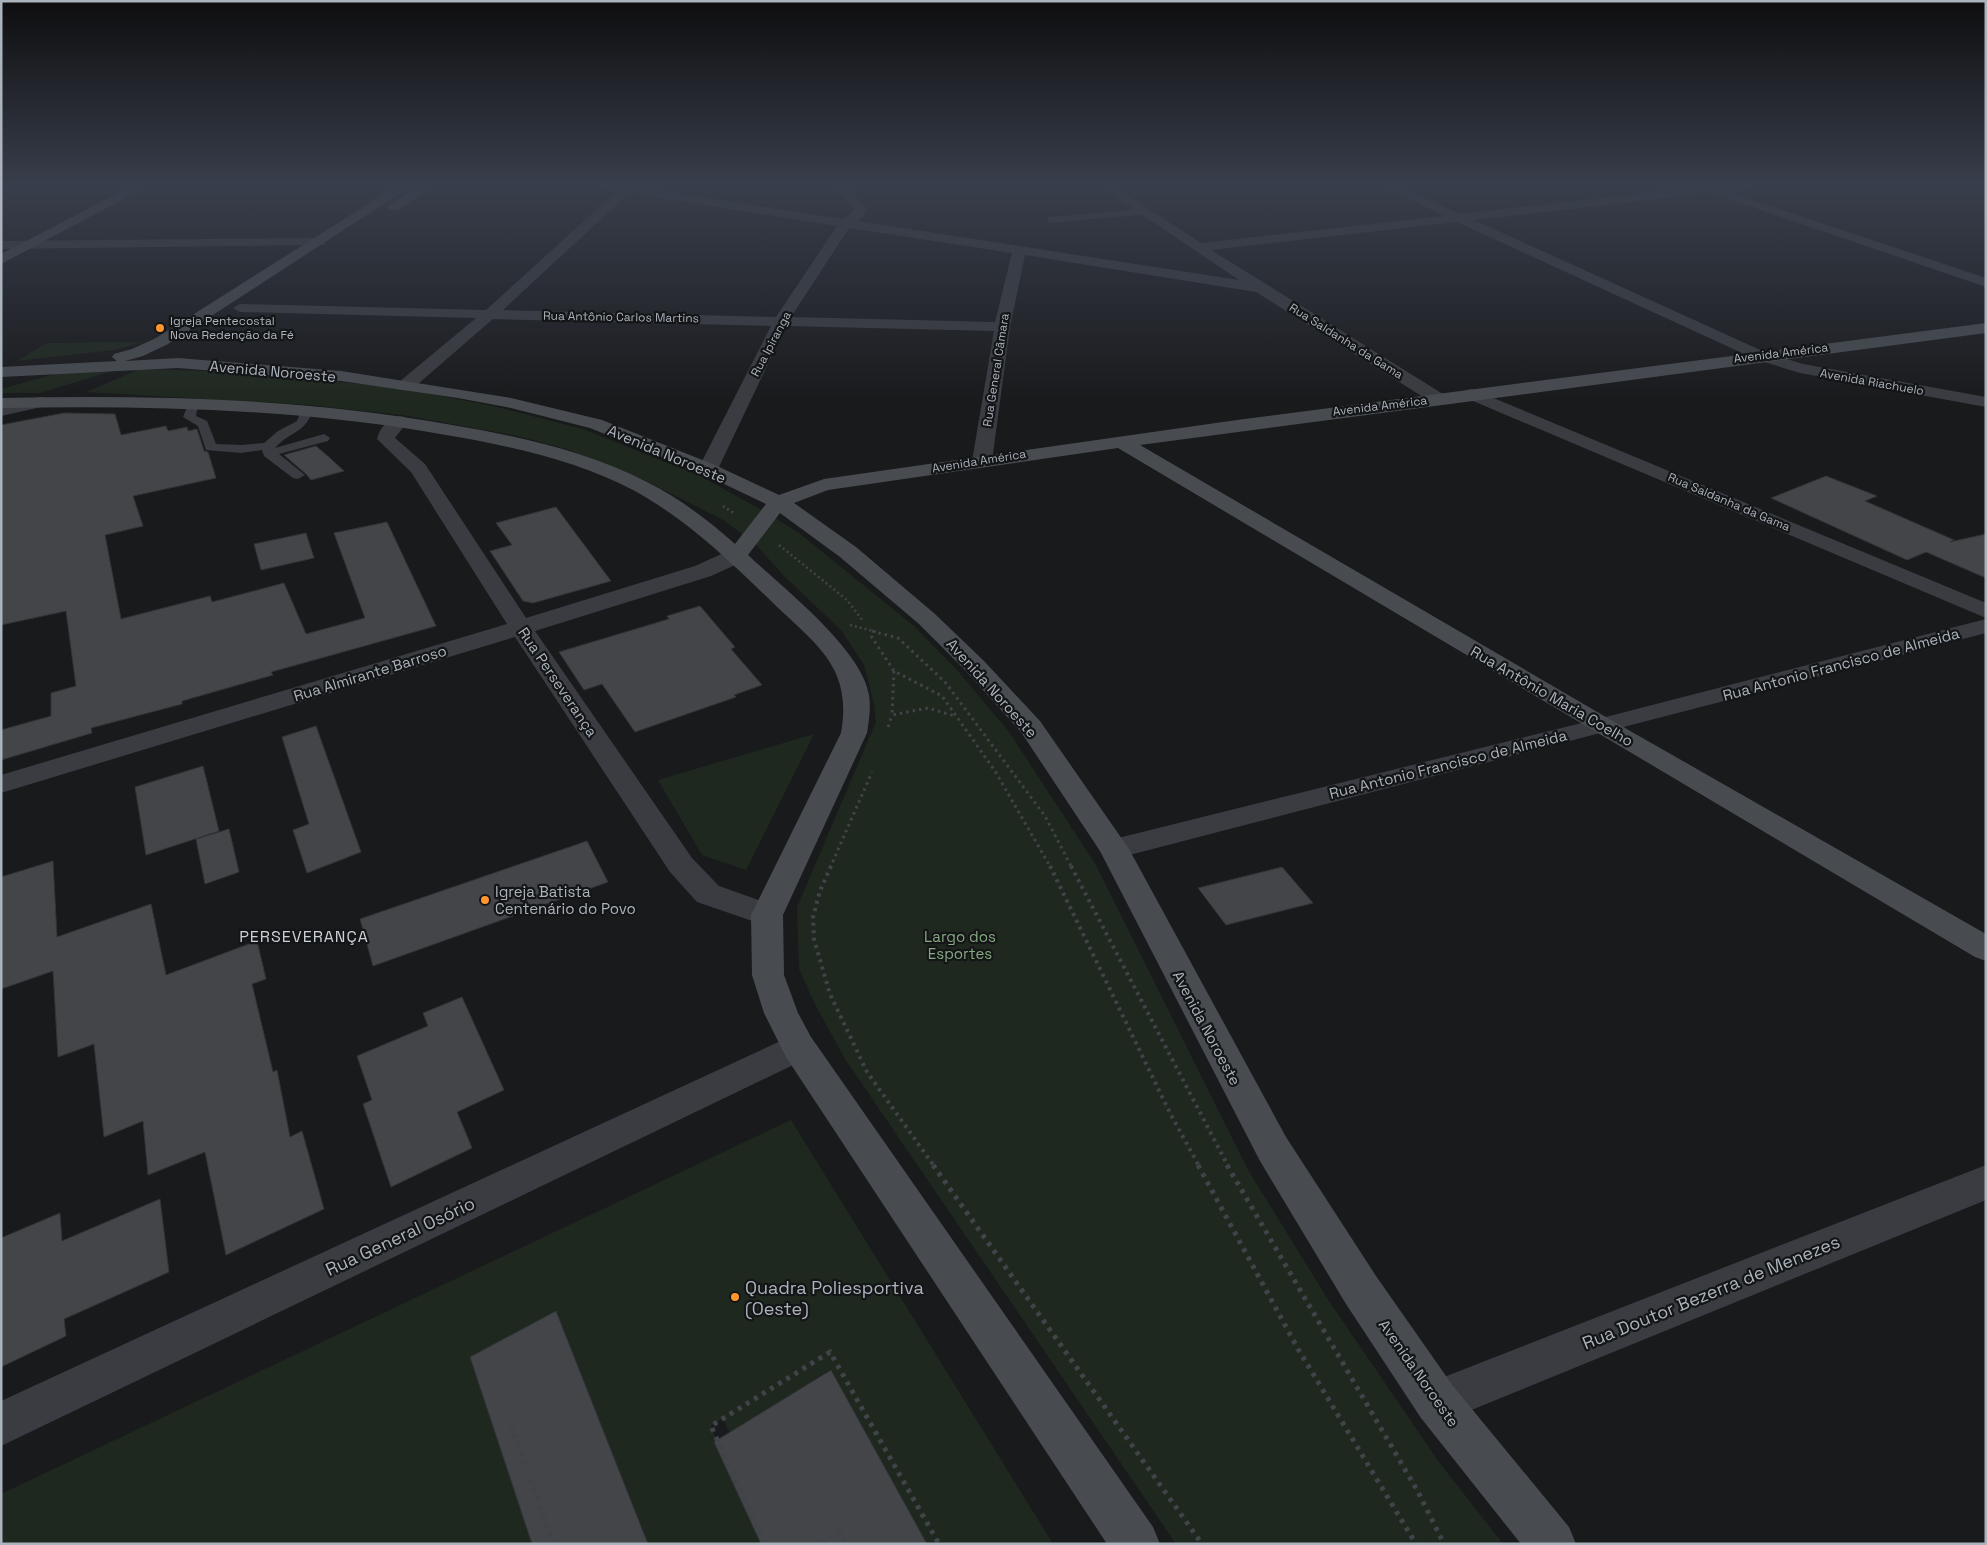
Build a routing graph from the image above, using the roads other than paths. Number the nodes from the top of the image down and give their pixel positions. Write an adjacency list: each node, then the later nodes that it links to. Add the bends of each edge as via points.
1 (295, 257): 19 (main road, via 175,333 137,353)
2 (319, 257): 12 (main road)
3 (553, 257): 13 (street)
4 (823, 257): 14 (street, Rua Ipiranga)
5 (1017, 257): 15 (street, Rua General Câmara)
6 (1058, 257): 11 (street)
7 (1215, 257): 11 (street, Rua Saldanha da Gama)
8 (1544, 257): 17 (street, Avenida Riachuelo)
9 (1909, 257): 10 (street)
10 (1986, 283)
11 (1260, 288): 26 (street, Rua Saldanha da Gama)
12 (240, 308): 13 (street, Rua Antônio Carlos Martins); 18 (main road)
13 (490, 314): 14 (street, Rua Antônio Carlos Martins); 23 (street)
14 (781, 321): 15 (street, Rua Antônio Carlos Martins); 38 (street, Rua Ipiranga)
15 (1002, 327): 37 (street, Rua General Câmara)
16 (1986, 328): 17 (main road, Avenida América)
17 (1760, 356): 25 (main road, Avenida América); 28 (street, Avenida Riachuelo, via 1800,368)
18 (147, 364): 19 (main road, Avenida Noroeste); 21 (main road); 23 (main road, Avenida Noroeste, via 251,368 341,376)
19 (61, 367): 20 (main road); 22 (main road)
20 (1, 372)
21 (102, 382)
22 (1, 383)
23 (405, 386): 38 (main road, Avenida Noroeste, via 511,403 596,424)
24 (84, 389): 27 (main road)
25 (1472, 394): 26 (main road, Avenida América); 42 (street, Rua Saldanha da Gama)
26 (1437, 398): 35 (main road, Avenida América)
27 (40, 402): 29 (main road); 30 (main road, via 98,400); 31 (street)
28 (1986, 402)
29 (1, 403)
30 (198, 404): 32 (main road); 36 (lane, via 192,408 189,417 203,424 211,447)
31 (1, 411)
32 (306, 412): 33 (main road); 36 (lane, via 302,424 282,434)
33 (399, 421): 41 (main road, via 560,453 640,486 683,513); 44 (street, Rua Perseverança, via 387,433 386,439 418,468)
34 (324, 438): 36 (lane)
35 (1120, 441): 37 (main road, Avenida América); 45 (main road, Rua Antônio Maria Coelho)
36 (268, 449): 39 (lane)
37 (982, 461): 40 (main road, Avenida América, via 824,485)
38 (708, 469): 40 (main road, Avenida Noroeste)
39 (298, 475)
40 (778, 502): 41 (main road); 47 (main road, Avenida Noroeste, via 848,552 927,619 975,666 1031,727)
41 (736, 556): 44 (street, Rua Almirante Barroso, via 703,572); 48 (main road, via 825,640 847,667 858,697 859,718 854,733)
42 (1986, 611)
43 (1986, 626): 45 (street, Rua Antonio Francisco de Almeida)
44 (522, 628): 46 (street, Rua Almirante Barroso); 48 (street, Rua Perseverança, via 680,865 708,894)
45 (1602, 726): 47 (street, Rua Antonio Francisco de Almeida); 49 (main road, Rua Antônio Maria Coelho)
46 (1, 784)
47 (1114, 849): 52 (main road, Avenida Noroeste, via 1273,1149 1361,1290)
48 (767, 915): 50 (main road, via 768,975 781,1013)
49 (1986, 948)
50 (798, 1047): 53 (street, Rua General Osório); 54 (main road)
51 (1986, 1182): 52 (street, Rua Doutor Bezerra de Menezes)
52 (1437, 1402): 55 (main road, Avenida Noroeste)
53 (1, 1424)
54 (1136, 1544)
55 (1552, 1544)

